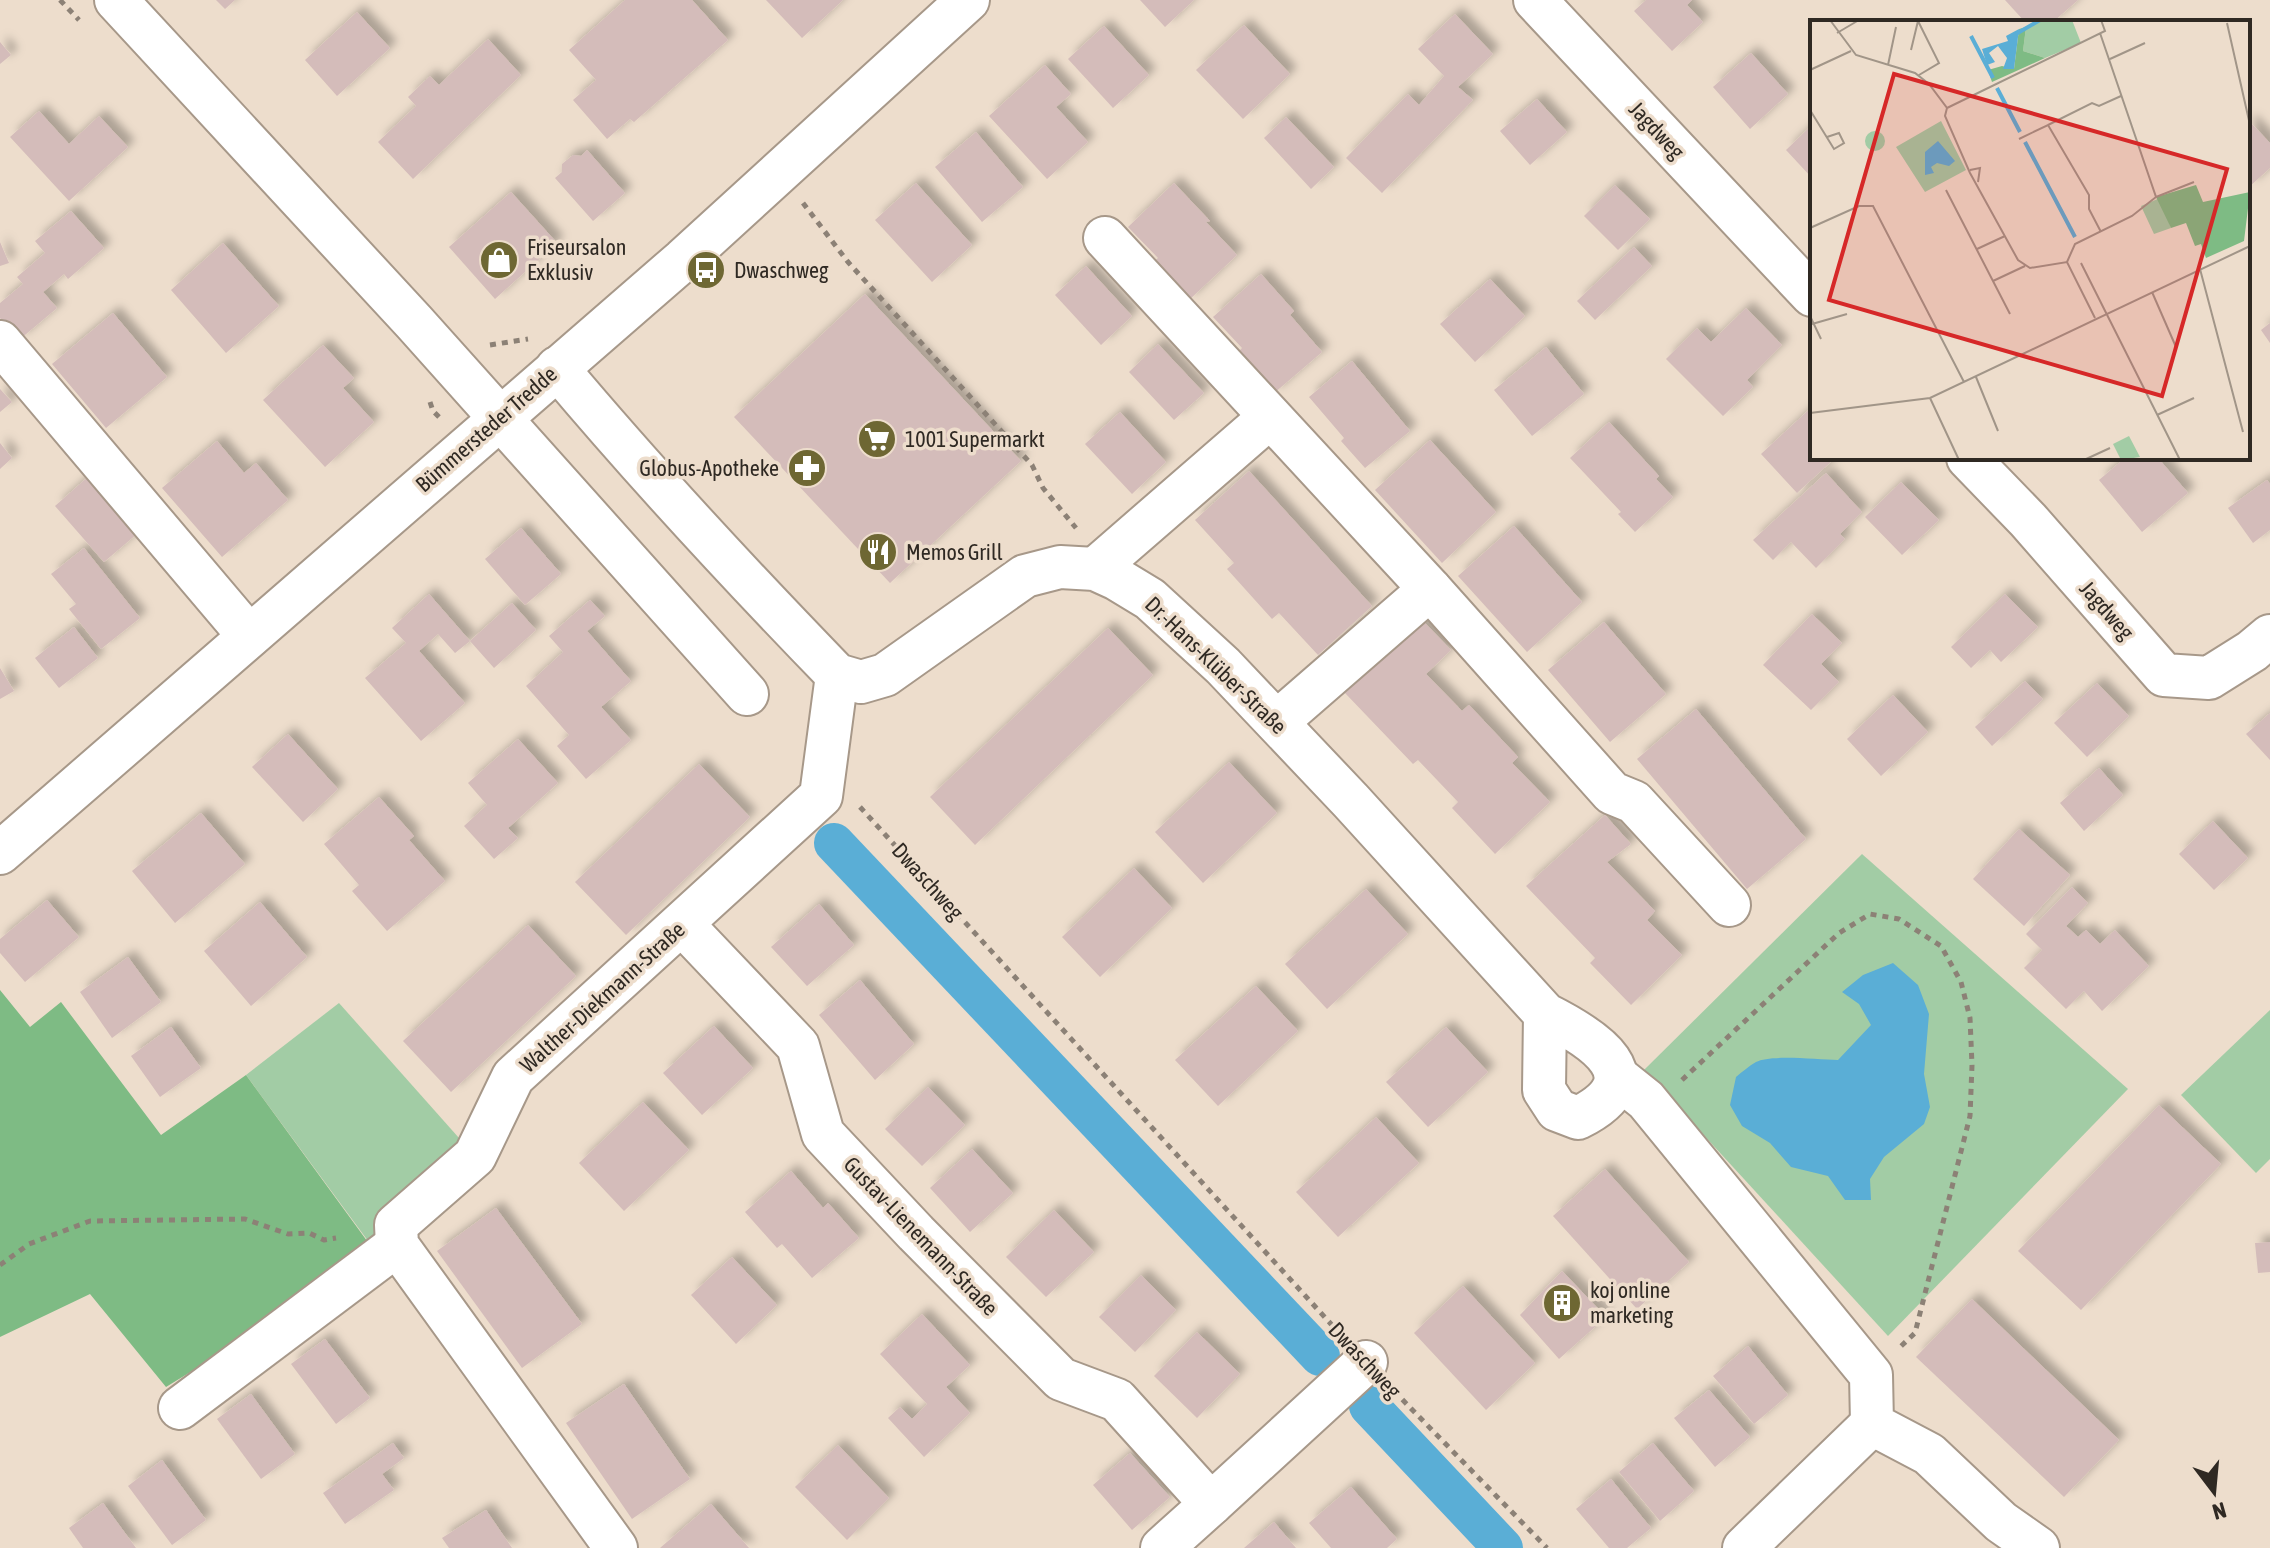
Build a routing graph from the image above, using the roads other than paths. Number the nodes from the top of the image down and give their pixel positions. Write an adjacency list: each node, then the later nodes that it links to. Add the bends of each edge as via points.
1 (116, 0): 9 (street)
2 (968, 0): 7 (street, Bümmersteder Tredde, via 780,173)
3 (1535, 0): 5 (street, Jagdweg)
4 (1105, 238): 8 (street)
5 (1810, 293)
6 (0, 342): 13 (street)
7 (549, 351): 9 (street, Bümmersteder Tredde); 15 (street, via 591,409)
8 (1270, 417): 11 (street); 12 (street)
9 (499, 418): 13 (street, Bümmersteder Tredde); 16 (street)
10 (1970, 460): 14 (street, Jagdweg, via 2164,675 2209,678)
11 (1095, 569): 15 (street, Dr.-Hans-Klüber-Straße, via 1060,567 1025,576 885,675 861,682); 17 (street, Dr.-Hans-Klüber-Straße, via 1150,599)
12 (1430, 589): 17 (street); 19 (street, via 1612,793 1634,802)
13 (249, 636): 18 (street, Bümmersteder Tredde)
14 (2270, 636)
15 (837, 675): 20 (street, Walther-Diekmann-Straße, via 821,796)
16 (747, 694)
17 (1277, 722): 21 (street, Dr.-Hans-Klüber-Straße)
18 (0, 853)
19 (1729, 905)
20 (682, 924): 23 (street, Walther-Diekmann-Straße, via 513,1077 475,1156 396,1225); 27 (street, Gustav-Lienemann-Straße, via 798,1046 823,1134 1061,1379 1117,1400)
21 (1545, 1014): 22 (street, Dr.-Hans-Klüber-Straße, via 1594,1043 1609,1057); 22 (street, via 1544,1090 1557,1110 1578,1118 1597,1109)
22 (1616, 1076): 26 (street, Dr.-Hans-Klüber-Straße, via 1646,1100 1871,1375)
23 (397, 1245): 25 (street); 28 (street)
24 (1366, 1362): 27 (street)
25 (180, 1408)
26 (1872, 1424): 30 (street); 31 (street, via 1929,1454 2001,1522)
27 (1211, 1504): 29 (street)
28 (616, 1548)
29 (1162, 1548)
30 (1744, 1548)
31 (2038, 1548)

